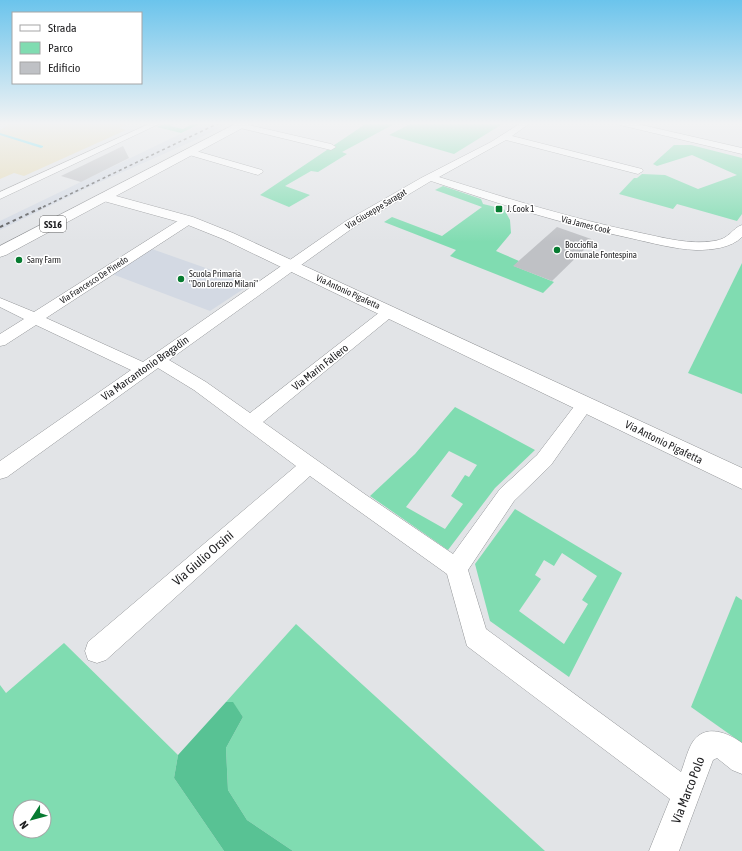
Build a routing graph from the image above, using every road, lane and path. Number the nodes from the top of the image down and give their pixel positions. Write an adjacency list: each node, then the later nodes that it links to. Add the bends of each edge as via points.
1 (71, 163): 9 (street)
2 (169, 163): 10 (main road, SS16)
3 (226, 163): 7 (street)
4 (458, 163): 8 (street, Via Giuseppe Saragat)
5 (605, 163): 6 (street)
6 (638, 171)
7 (258, 172)
8 (431, 178): 12 (street, Via James Cook, via 566,220 662,241 694,245 723,243 735,238); 14 (street, Via Giuseppe Saragat, via 356,221)
9 (0, 196)
10 (105, 197): 11 (main road, Via Antonio Pigafetta); 13 (main road, SS16)
11 (188, 220): 14 (main road, Via Antonio Pigafetta); 17 (street, Via Francesco De Pinedo)
12 (742, 229)
13 (0, 252)
14 (291, 265): 16 (main road, Via Antonio Pigafetta); 19 (street, Via Marcantonio Bragadin)
15 (0, 302): 17 (street)
16 (390, 311): 20 (main road, Via Antonio Pigafetta); 21 (street, Via Marin Faliero)
17 (34, 318): 18 (street, Via Francesco De Pinedo); 19 (street)
18 (0, 340)
19 (150, 364): 21 (street, via 200,386); 23 (street, Via Marcantonio Bragadin)
20 (585, 404): 24 (main road, Via Antonio Pigafetta); 25 (street, via 544,460 507,495)
21 (250, 423): 22 (street)
22 (310, 465): 25 (street); 26 (street, Via Giulio Orsini)
23 (0, 471)
24 (742, 479)
25 (456, 568): 28 (street, via 476,637)
26 (97, 651)
27 (742, 760): 28 (street, Via Marco Polo, via 721,745 712,743 707,746)
28 (687, 794): 29 (street, Via Marco Polo)
29 (664, 851)

